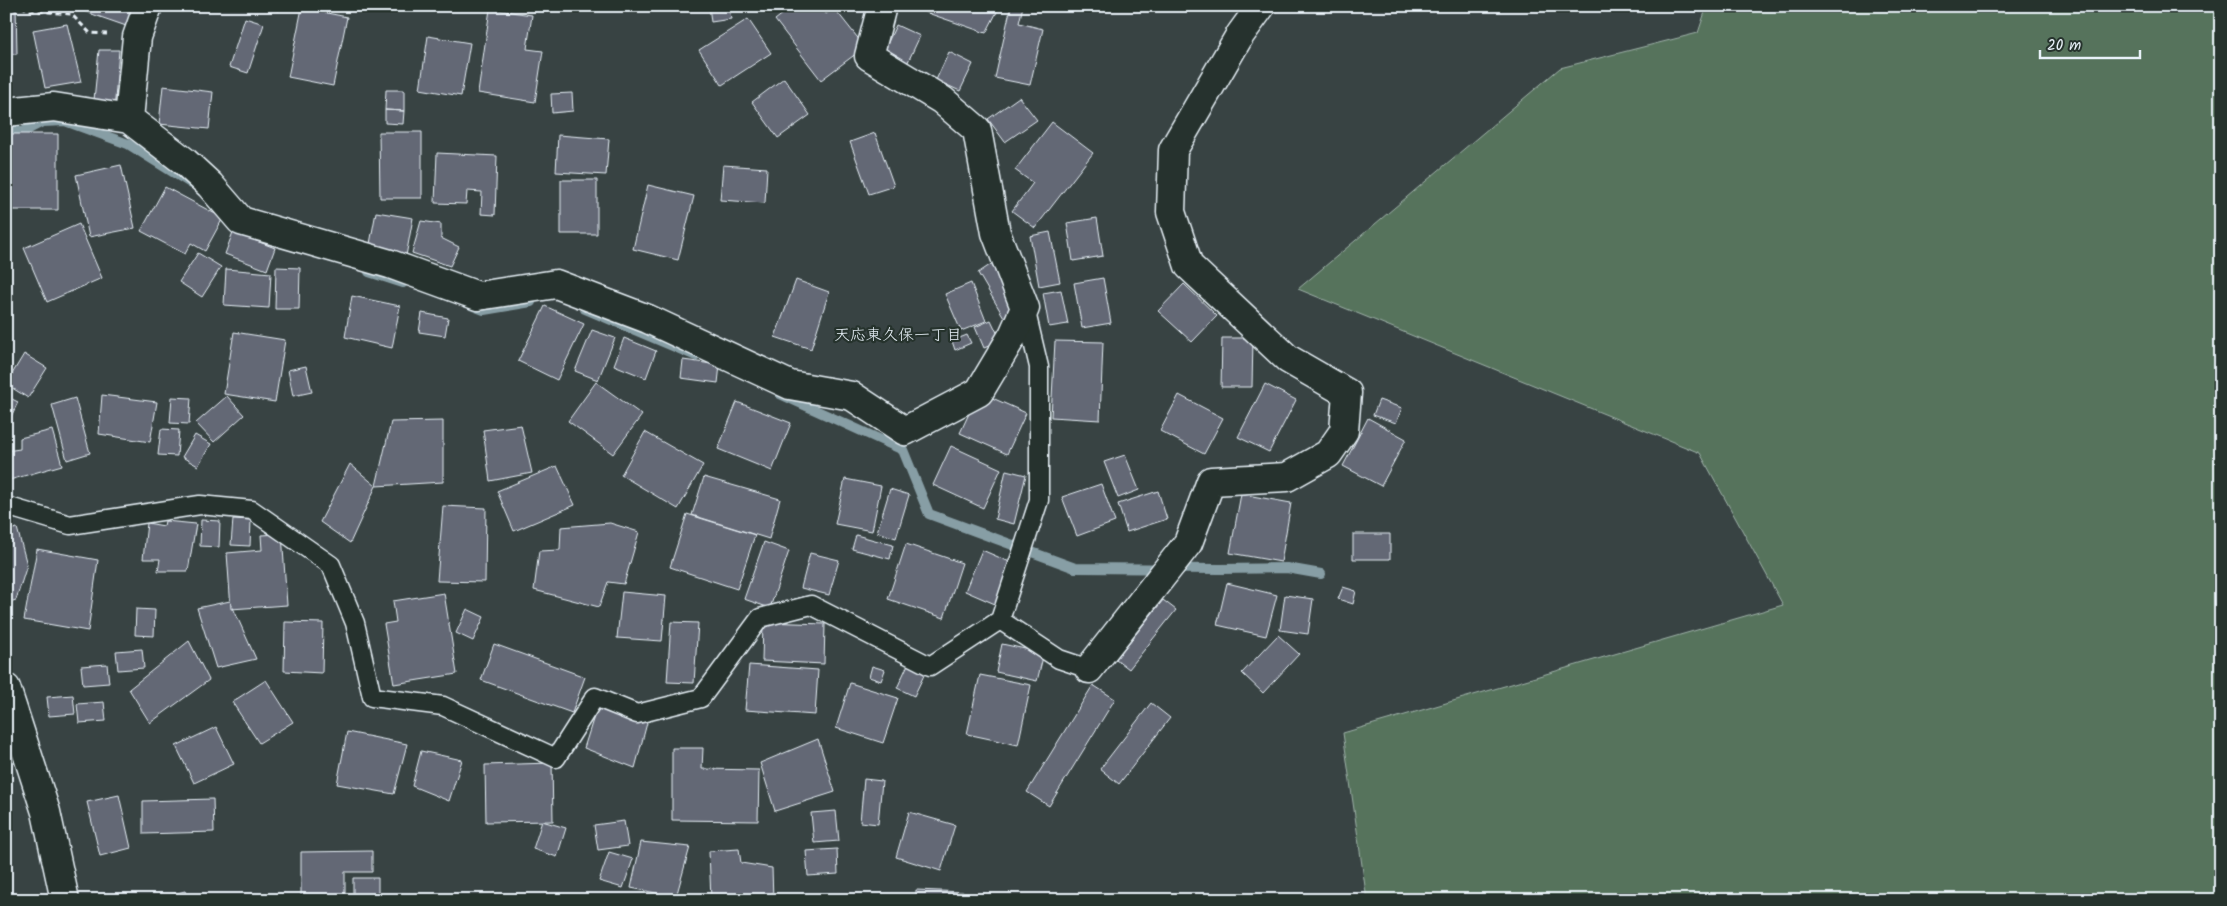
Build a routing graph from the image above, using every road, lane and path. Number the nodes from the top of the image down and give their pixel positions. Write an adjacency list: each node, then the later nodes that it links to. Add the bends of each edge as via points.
1 (22, 6): 5 (path, via 27,10 71,14 90,33)
2 (148, 6): 5 (street)
3 (882, 6): 8 (street, via 869,56 942,100 976,130 996,233)
4 (1261, 6): 11 (street, via 1240,35 1173,150 1171,212 1189,266 1288,359 1347,394 1344,431 1328,454 1287,477 1212,481 1188,543)
5 (138, 37): 7 (street)
6 (6, 112): 7 (street, via 54,107)
7 (129, 119): 8 (street, via 184,161 241,220 390,264 478,296 556,284 648,319 790,385 852,396 905,431 979,392)
8 (1026, 308): 10 (lane, via 1039,367 1039,500)
9 (6, 506): 10 (lane, via 70,525 200,505 252,510 331,565 355,623 372,696 443,706 556,758 595,697 637,714 700,698 760,618 811,605 930,666)
10 (1000, 620): 11 (lane, via 1059,659)
11 (1089, 669)
12 (6, 688): 13 (street, via 46,812)
13 (65, 900)

